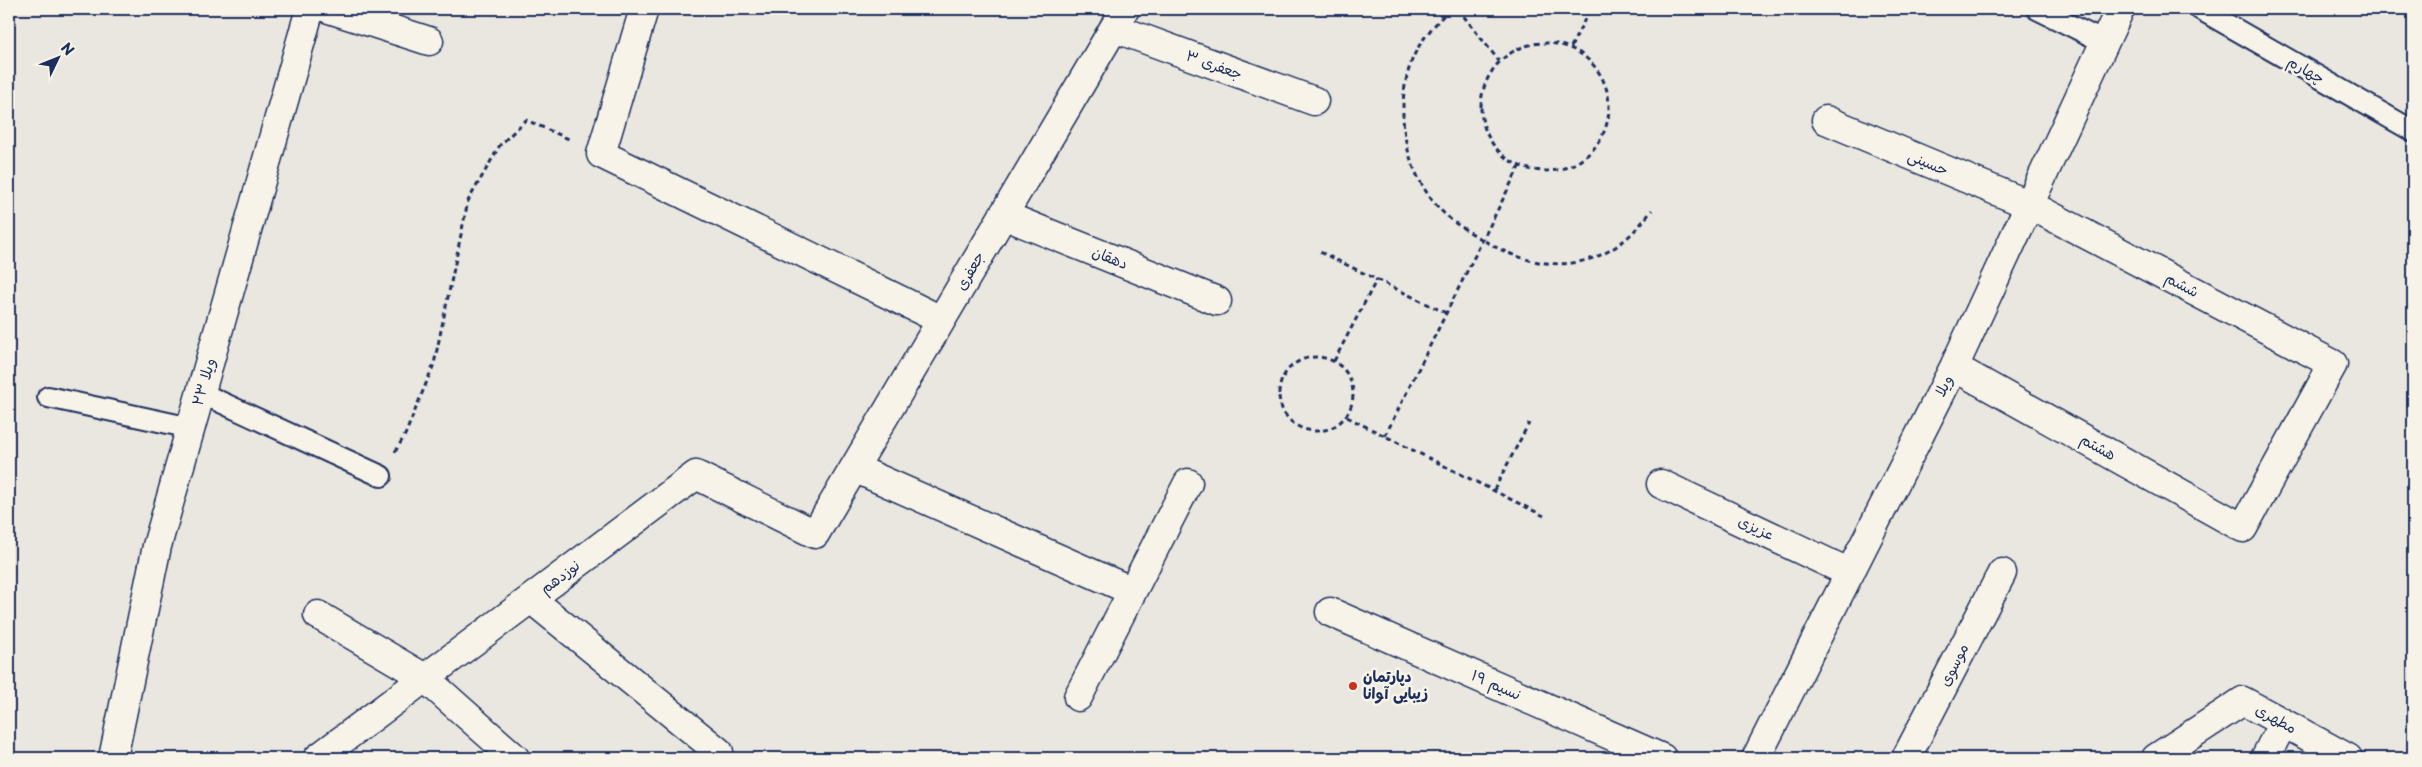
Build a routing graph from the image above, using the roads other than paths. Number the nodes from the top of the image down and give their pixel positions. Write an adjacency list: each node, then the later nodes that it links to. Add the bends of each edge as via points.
1 (310, 9): 18 (street, ویلا ۲۳)
2 (329, 9): 8 (street)
3 (644, 9): 16 (street, via 601,154)
4 (2036, 9): 9 (lane)
5 (2120, 9): 9 (street, ویلا)
6 (2200, 9): 12 (lane, چهارم)
7 (1120, 19): 10 (street, جعفری ۳); 14 (street, جعفری)
8 (429, 41)
9 (2104, 42): 13 (street, ویلا)
10 (1314, 101)
11 (1826, 120): 13 (street, حسینی)
12 (2413, 131)
13 (2030, 205): 17 (street, ویلا); 25 (street, ششم, via 2333,364)
14 (1003, 215): 15 (street, دهقان); 16 (street, جعفری)
15 (1217, 301)
16 (941, 320): 21 (street, جعفری)
17 (1954, 367): 25 (street, هشتم); 27 (street, ویلا)
18 (201, 393): 20 (street, ویلا ۲۳); 22 (lane)
19 (48, 397): 20 (lane)
20 (191, 428): 37 (street, ویلا ۲۳, via 157,546)
21 (854, 468): 26 (street, جعفری); 29 (street)
22 (381, 476)
23 (1188, 483): 29 (street)
24 (1661, 484): 27 (street, عزیزی)
25 (2242, 528)
26 (815, 534): 30 (street, نوزدهم, via 696,475)
27 (1850, 573): 41 (street, ویلا)
28 (2002, 573): 42 (street, موسوی)
29 (1132, 591): 34 (street)
30 (531, 599): 33 (street, نوزدهم); 36 (street)
31 (1330, 612): 40 (street, نسیم ۱۹)
32 (318, 615): 33 (street)
33 (425, 678): 38 (street, نوزدهم); 39 (street)
34 (1078, 698)
35 (2283, 723): 43 (street, مطهری, via 2243,701); 44 (street); 45 (street, مطهری)
36 (719, 752)
37 (113, 758)
38 (318, 758)
39 (516, 758)
40 (1662, 758)
41 (1756, 758)
42 (1906, 758)
43 (2156, 758)
44 (2265, 758)
45 (2348, 758)

